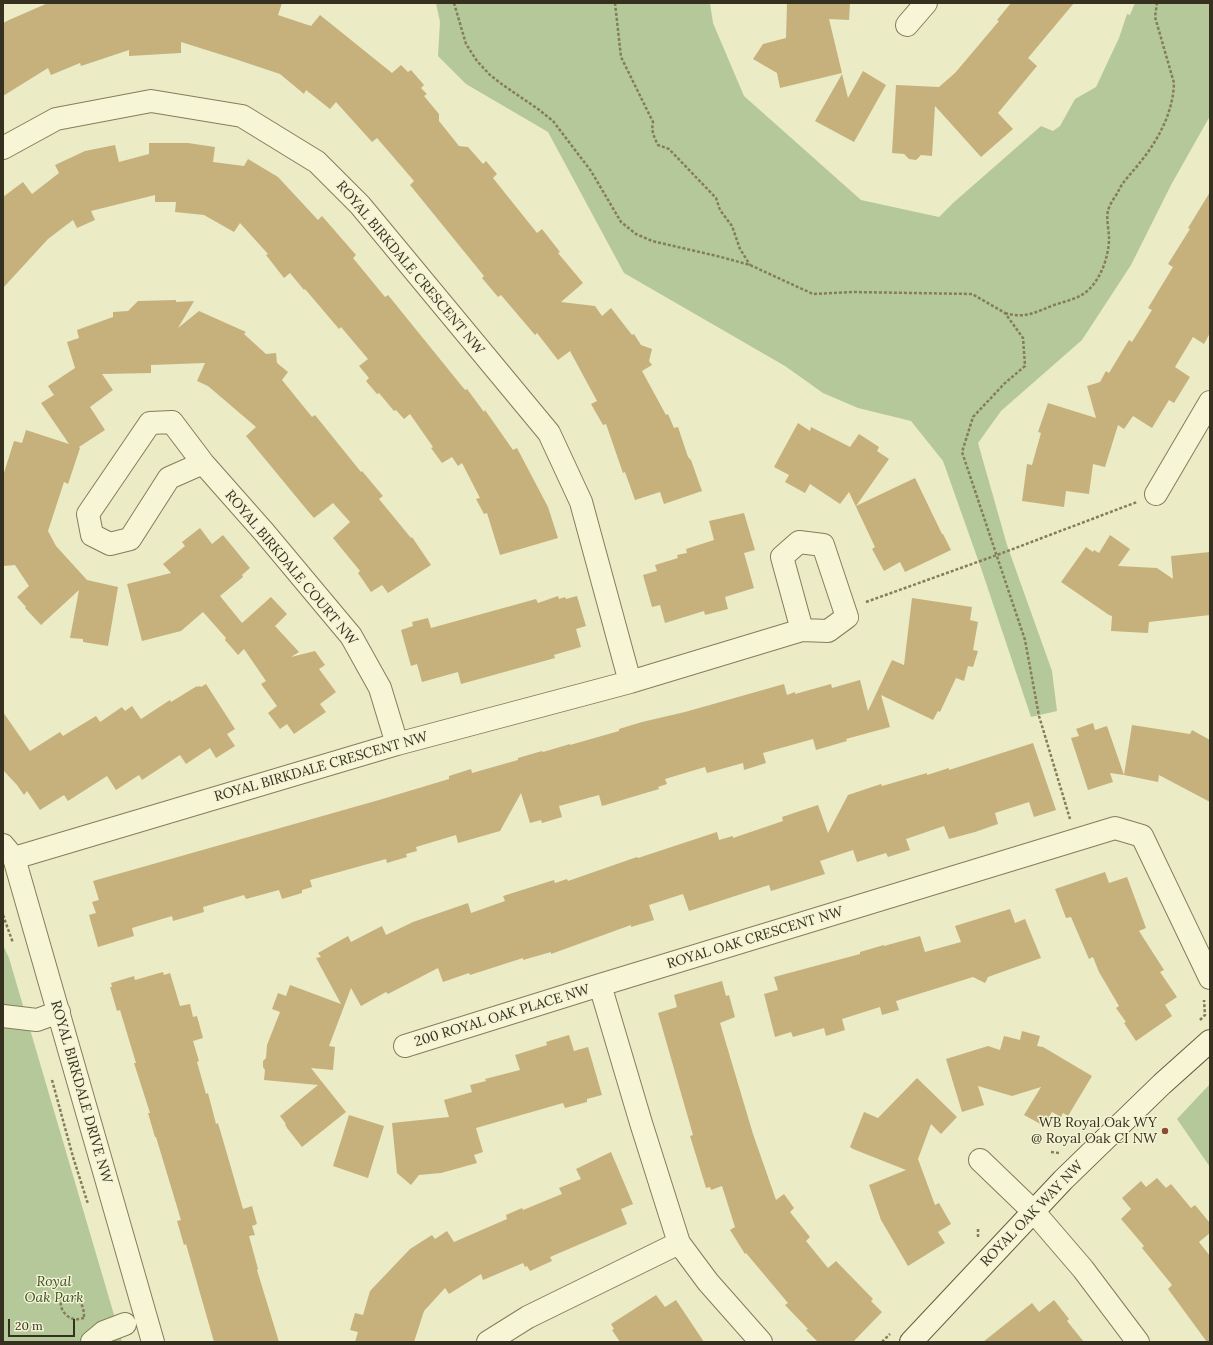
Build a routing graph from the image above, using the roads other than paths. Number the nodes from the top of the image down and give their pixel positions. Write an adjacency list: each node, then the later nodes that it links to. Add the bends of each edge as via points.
1 (926, 3): 2 (street)
2 (907, 25)
3 (3, 148): 8 (street, ROYAL BIRKDALE CRESCENT NW, via 56,119 151,101 242,116 318,162 360,205 549,433 581,502)
4 (1210, 402): 6 (street)
5 (203, 463): 5 (street, ROYAL BIRKDALE COURT NW, via 172,422 150,423 88,514 92,535 110,544 130,539 169,478); 9 (street, ROYAL BIRKDALE COURT NW, via 351,636 380,688)
6 (1156, 494)
7 (802, 630): 7 (street, ROYAL BIRKDALE CRESCENT NW, via 828,631 848,617 823,545 799,542 782,557); 8 (street, ROYAL BIRKDALE CRESCENT NW)
8 (630, 682): 9 (street, ROYAL BIRKDALE CRESCENT NW)
9 (397, 744): 10 (street, ROYAL BIRKDALE CRESCENT NW)
10 (9, 852): 13 (street, ROYAL BIRKDALE DRIVE NW)
11 (1210, 978): 12 (street, ROYAL OAK CRESCENT NW, via 1142,836 1115,828)
12 (600, 985): 16 (street, 200 ROYAL OAK PLACE NW); 19 (street)
13 (58, 1012): 14 (street, via 37,1020); 22 (street, ROYAL BIRKDALE DRIVE NW)
14 (3, 1016)
15 (1210, 1041): 18 (street, ROYAL OAK WAY NW, via 1063,1180)
16 (404, 1046)
17 (980, 1160): 18 (street)
18 (1034, 1212): 25 (street, ROYAL OAK WAY NW); 26 (street, via 1083,1269)
19 (680, 1243): 23 (street, via 528,1317); 24 (street, via 708,1282)
20 (125, 1324): 21 (street)
21 (98, 1337)
22 (153, 1342)
23 (488, 1342)
24 (761, 1342)
25 (911, 1342)
26 (1138, 1342)

